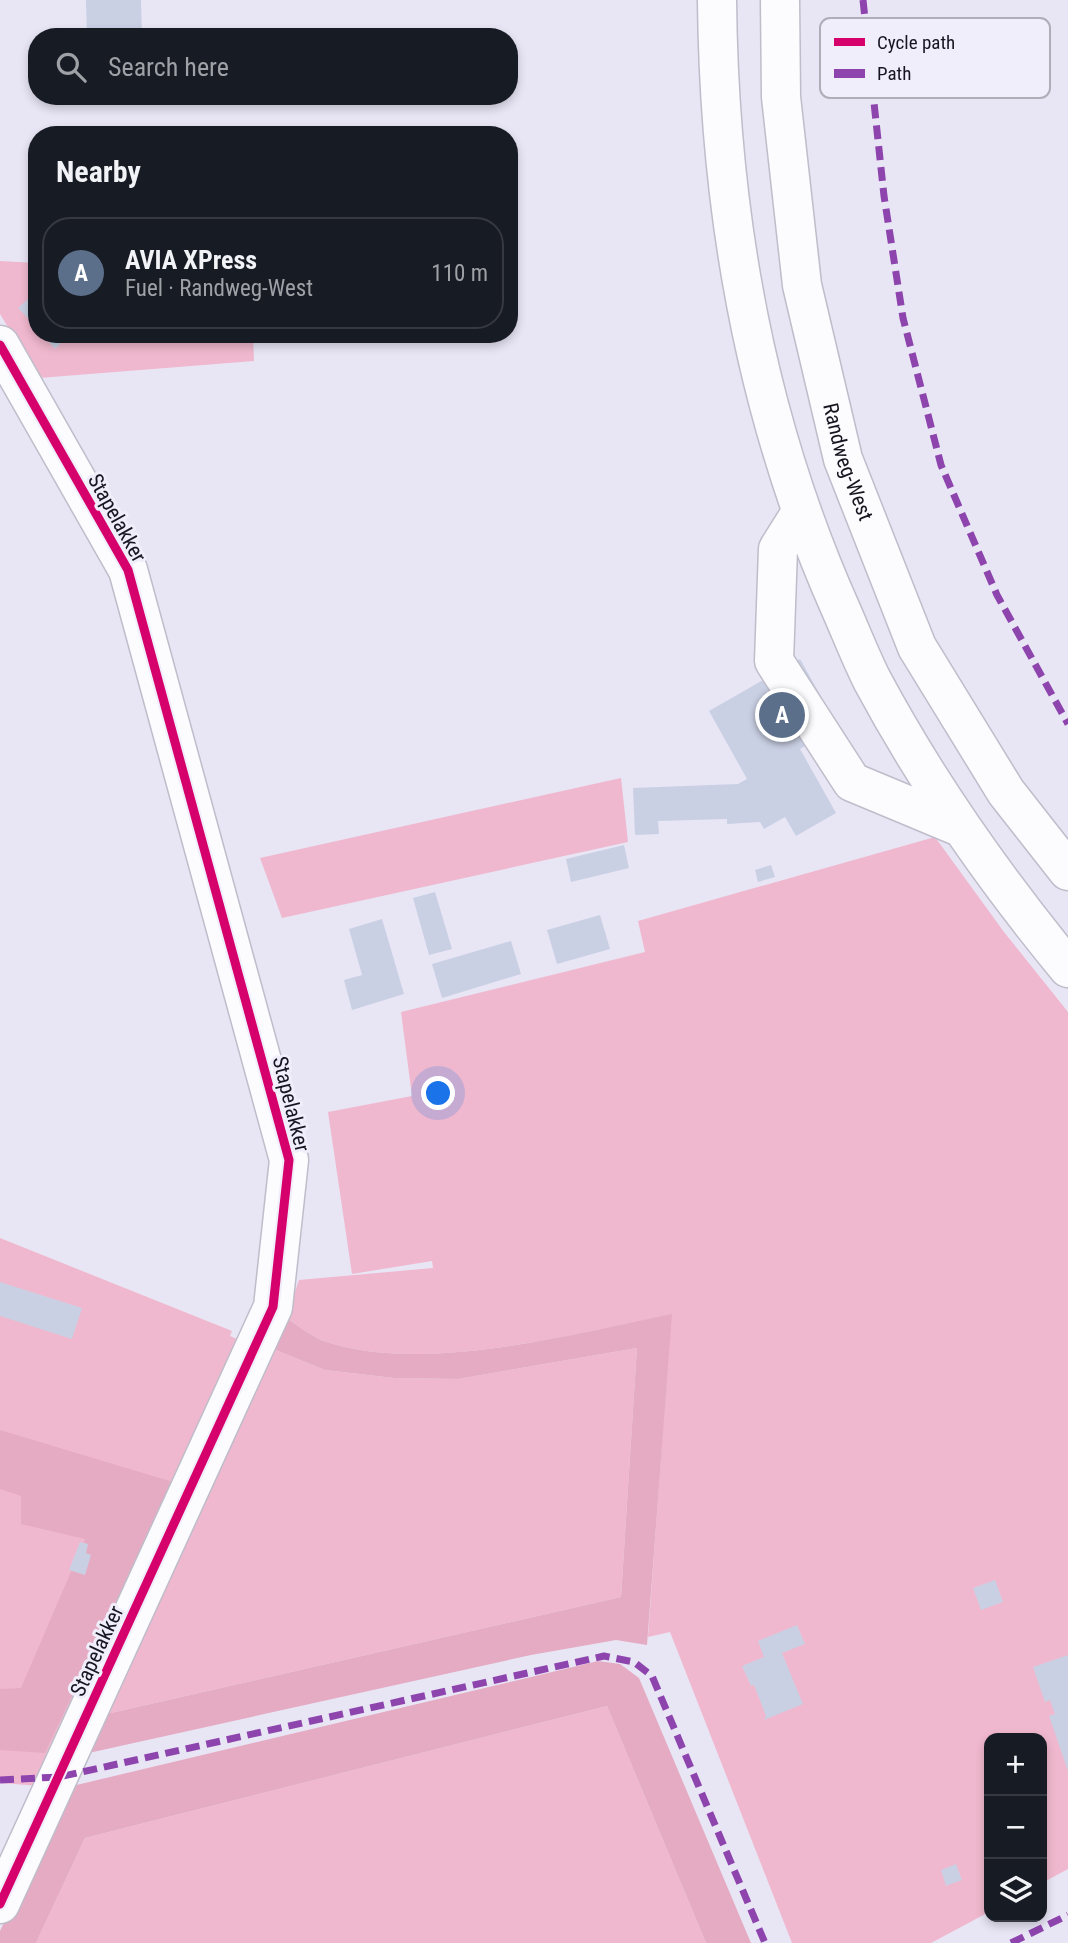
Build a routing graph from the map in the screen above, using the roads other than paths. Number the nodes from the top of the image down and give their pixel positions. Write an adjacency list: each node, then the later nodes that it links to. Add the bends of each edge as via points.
1 (717, 0): 4 (main road, via 718,97 736,258 761,379)
2 (780, 0): 6 (main road, Randweg-West, via 781,97 802,285 843,459 918,647 1006,792)
3 (0, 345): 8 (main road, Stapelakker, via 128,570 289,1160 273,1307)
4 (800, 514): 5 (main road, via 872,679); 5 (main road, via 778,549 774,661 852,782)
5 (960, 827): 7 (main road)
6 (1068, 871)
7 (1068, 968)
8 (0, 1904)

